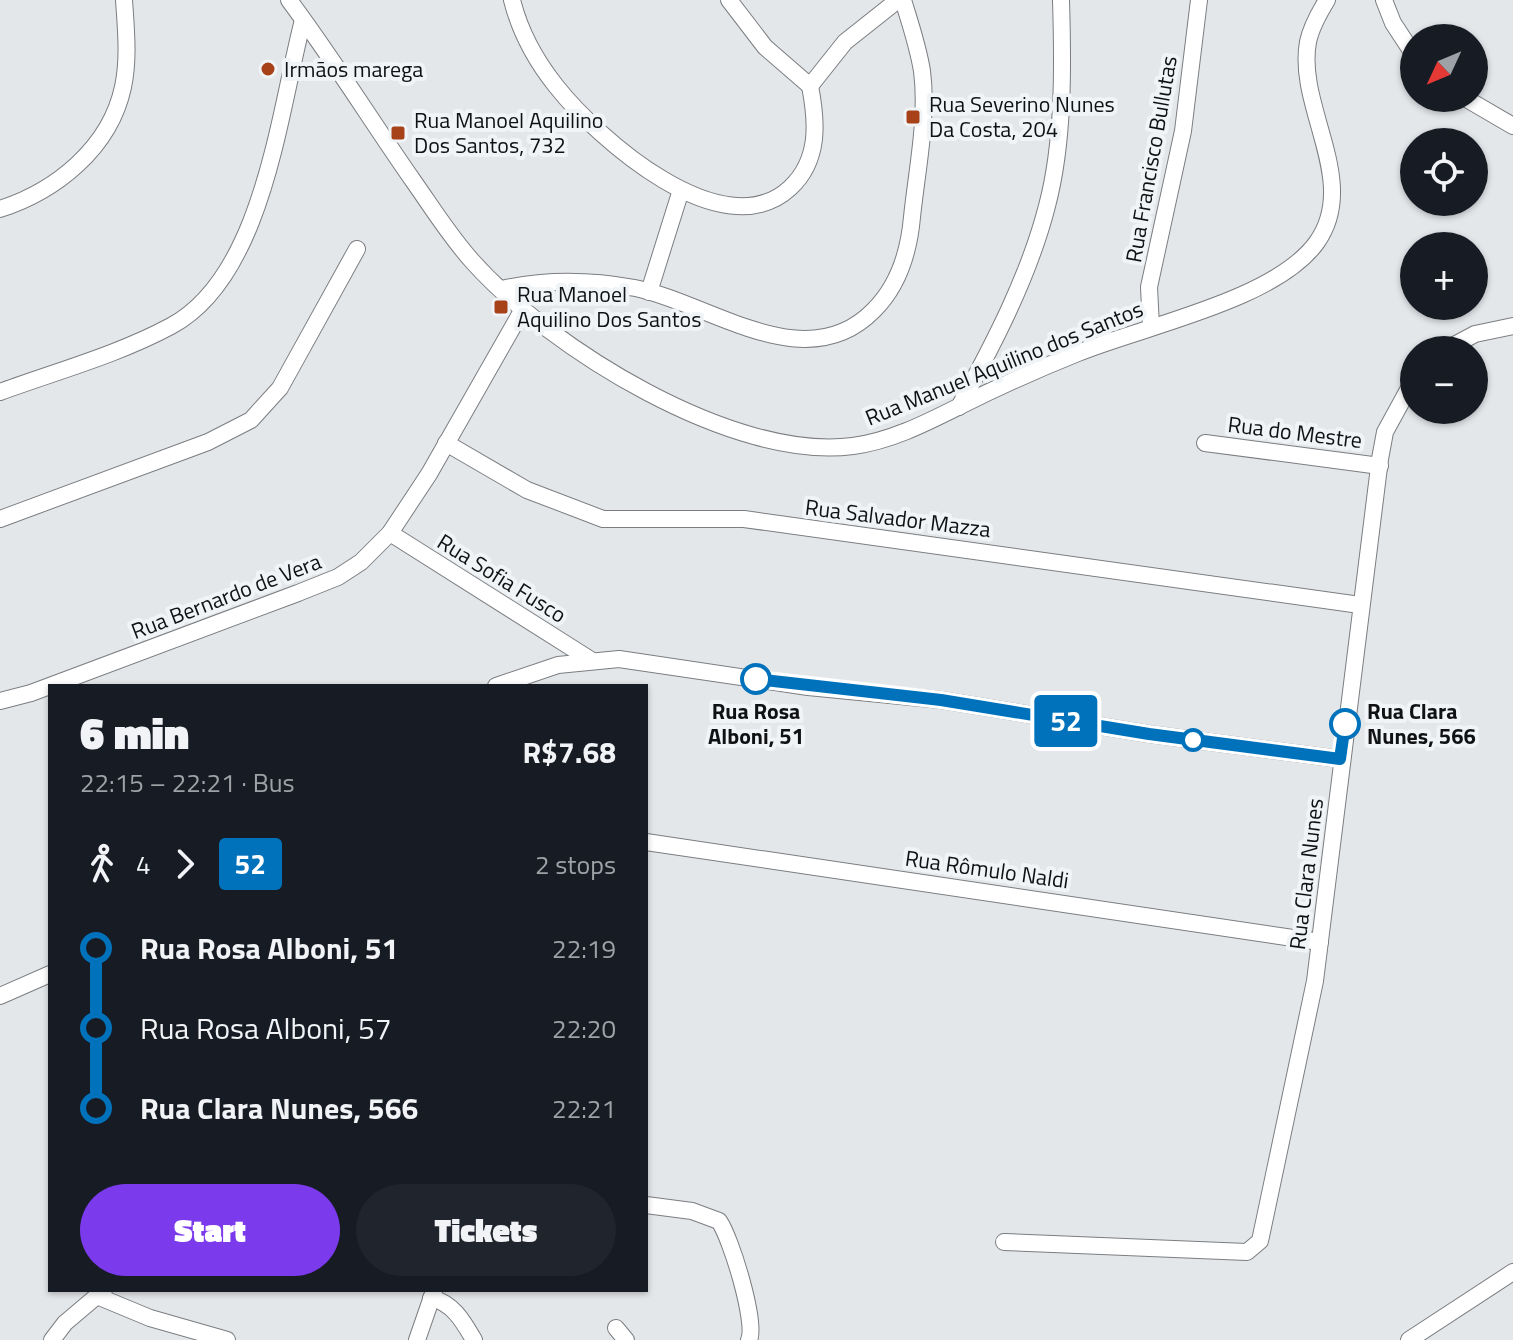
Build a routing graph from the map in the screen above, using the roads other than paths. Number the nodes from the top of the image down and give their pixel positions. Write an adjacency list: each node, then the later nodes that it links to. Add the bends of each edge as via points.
1 (124, 0): 15 (street, via 123,87 108,125 65,176)
2 (512, 0): 14 (street, via 523,33 557,88 634,160)
3 (729, 0): 11 (street, via 765,47)
4 (901, 0): 11 (street, via 845,42); 18 (street, via 922,72 923,127 911,230 897,282 886,298 843,333 802,339 775,336)
5 (1061, 0): 25 (street, via 1060,92 1049,203 1021,282)
6 (1199, 0): 21 (street, Rua Francisco Bullutas, via 1183,131 1149,287)
7 (1327, 0): 21 (street, Rua Manuel Aquilino dos Santos, via 1308,43 1307,66 1331,189 1325,227 1303,257 1268,283)
8 (1384, 0): 10 (street)
9 (297, 8): 17 (street, Rua Manuel Aquilino dos Santos, via 442,221 473,263); 23 (street, via 256,203 219,285 172,325 107,355)
10 (1400, 29)
11 (810, 86): 14 (street, via 812,153 803,174 779,197 729,205)
12 (1488, 111): 13 (street)
13 (1513, 126)
14 (681, 190): 18 (street)
15 (0, 209)
16 (357, 249): 29 (street, via 280,388 251,420 208,442)
17 (502, 289): 18 (street, via 533,282 589,283); 19 (street, Rua Manuel Aquilino dos Santos)
18 (649, 292)
19 (523, 309): 25 (street, Rua Manuel Aquilino dos Santos, via 632,385 689,413 771,441 816,448 855,446); 26 (street, Rua Bernardo de Vera)
20 (1513, 326): 22 (street)
21 (1151, 327): 25 (street, Rua Manuel Aquilino dos Santos, via 1081,351)
22 (1471, 336)
23 (0, 392)
24 (1400, 405): 28 (street, Rua Clara Nunes, via 1385,432)
25 (959, 407)
26 (446, 443): 30 (street, Rua Bernardo de Vera); 31 (street, Rua Salvador Mazza, via 556,504 603,519 744,519)
27 (1205, 443): 28 (street, Rua do Mestre)
28 (1380, 466): 31 (street, Rua Clara Nunes)
29 (0, 519)
30 (390, 533): 32 (street, Rua Sofia Fusco); 33 (street, Rua Bernardo de Vera, via 375,551 338,577)
31 (1360, 605): 37 (street, Rua Clara Nunes)
32 (591, 660): 34 (street); 37 (street, via 634,660 808,687 941,700)
33 (55, 684)
34 (502, 684)
35 (48, 687): 36 (street, Rua Bernardo de Vera)
36 (0, 701)
37 (1340, 759): 39 (street, Rua Clara Nunes)
38 (648, 842): 39 (street, Rua Rômulo Naldi)
39 (1320, 942): 43 (street, Rua Clara Nunes, via 1260,1241 1247,1252)
40 (48, 975): 41 (street)
41 (0, 996)
42 (648, 1205): 47 (street, via 719,1221)
43 (1004, 1242)
44 (1513, 1272): 52 (street)
45 (101, 1293): 48 (street); 49 (street, via 150,1318)
46 (433, 1294): 50 (street); 51 (street, via 456,1313)
47 (756, 1338)
48 (52, 1340)
49 (227, 1340)
50 (417, 1340)
51 (474, 1340)
52 (1409, 1340)

